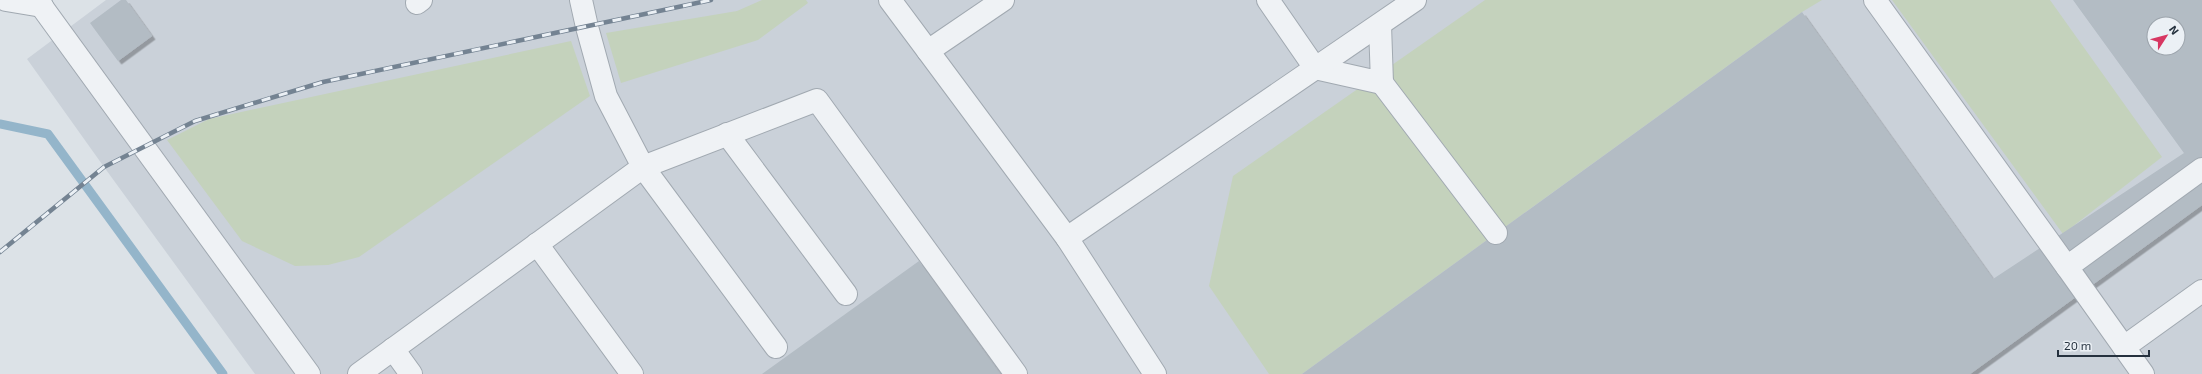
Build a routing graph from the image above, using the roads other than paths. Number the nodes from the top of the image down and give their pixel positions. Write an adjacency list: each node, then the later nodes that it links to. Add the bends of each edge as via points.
1 (6, 0): 8 (lane)
2 (581, 0): 14 (lane, via 606,96)
3 (890, 0): 10 (lane)
4 (1003, 0): 10 (lane)
5 (1268, 0): 11 (lane)
6 (1415, 0): 9 (lane)
7 (1875, 0): 19 (lane)
8 (39, 3): 25 (lane)
9 (1380, 24): 11 (lane); 12 (lane)
10 (928, 51): 17 (lane)
11 (1316, 68): 12 (lane); 17 (lane)
12 (1382, 82): 16 (lane)
13 (727, 134): 14 (lane); 21 (lane); 29 (lane, via 817,100)
14 (643, 167): 18 (lane); 22 (lane)
15 (2202, 169): 19 (lane)
16 (1496, 233)
17 (1067, 238): 30 (lane)
18 (537, 244): 24 (lane); 28 (lane)
19 (2066, 267): 23 (lane)
20 (2202, 291): 23 (lane)
21 (846, 294)
22 (776, 347)
23 (2124, 347): 31 (lane)
24 (393, 349): 26 (lane); 27 (lane)
25 (309, 374)
26 (359, 374)
27 (411, 374)
28 (632, 374)
29 (1016, 374)
30 (1155, 374)
31 (2143, 374)

